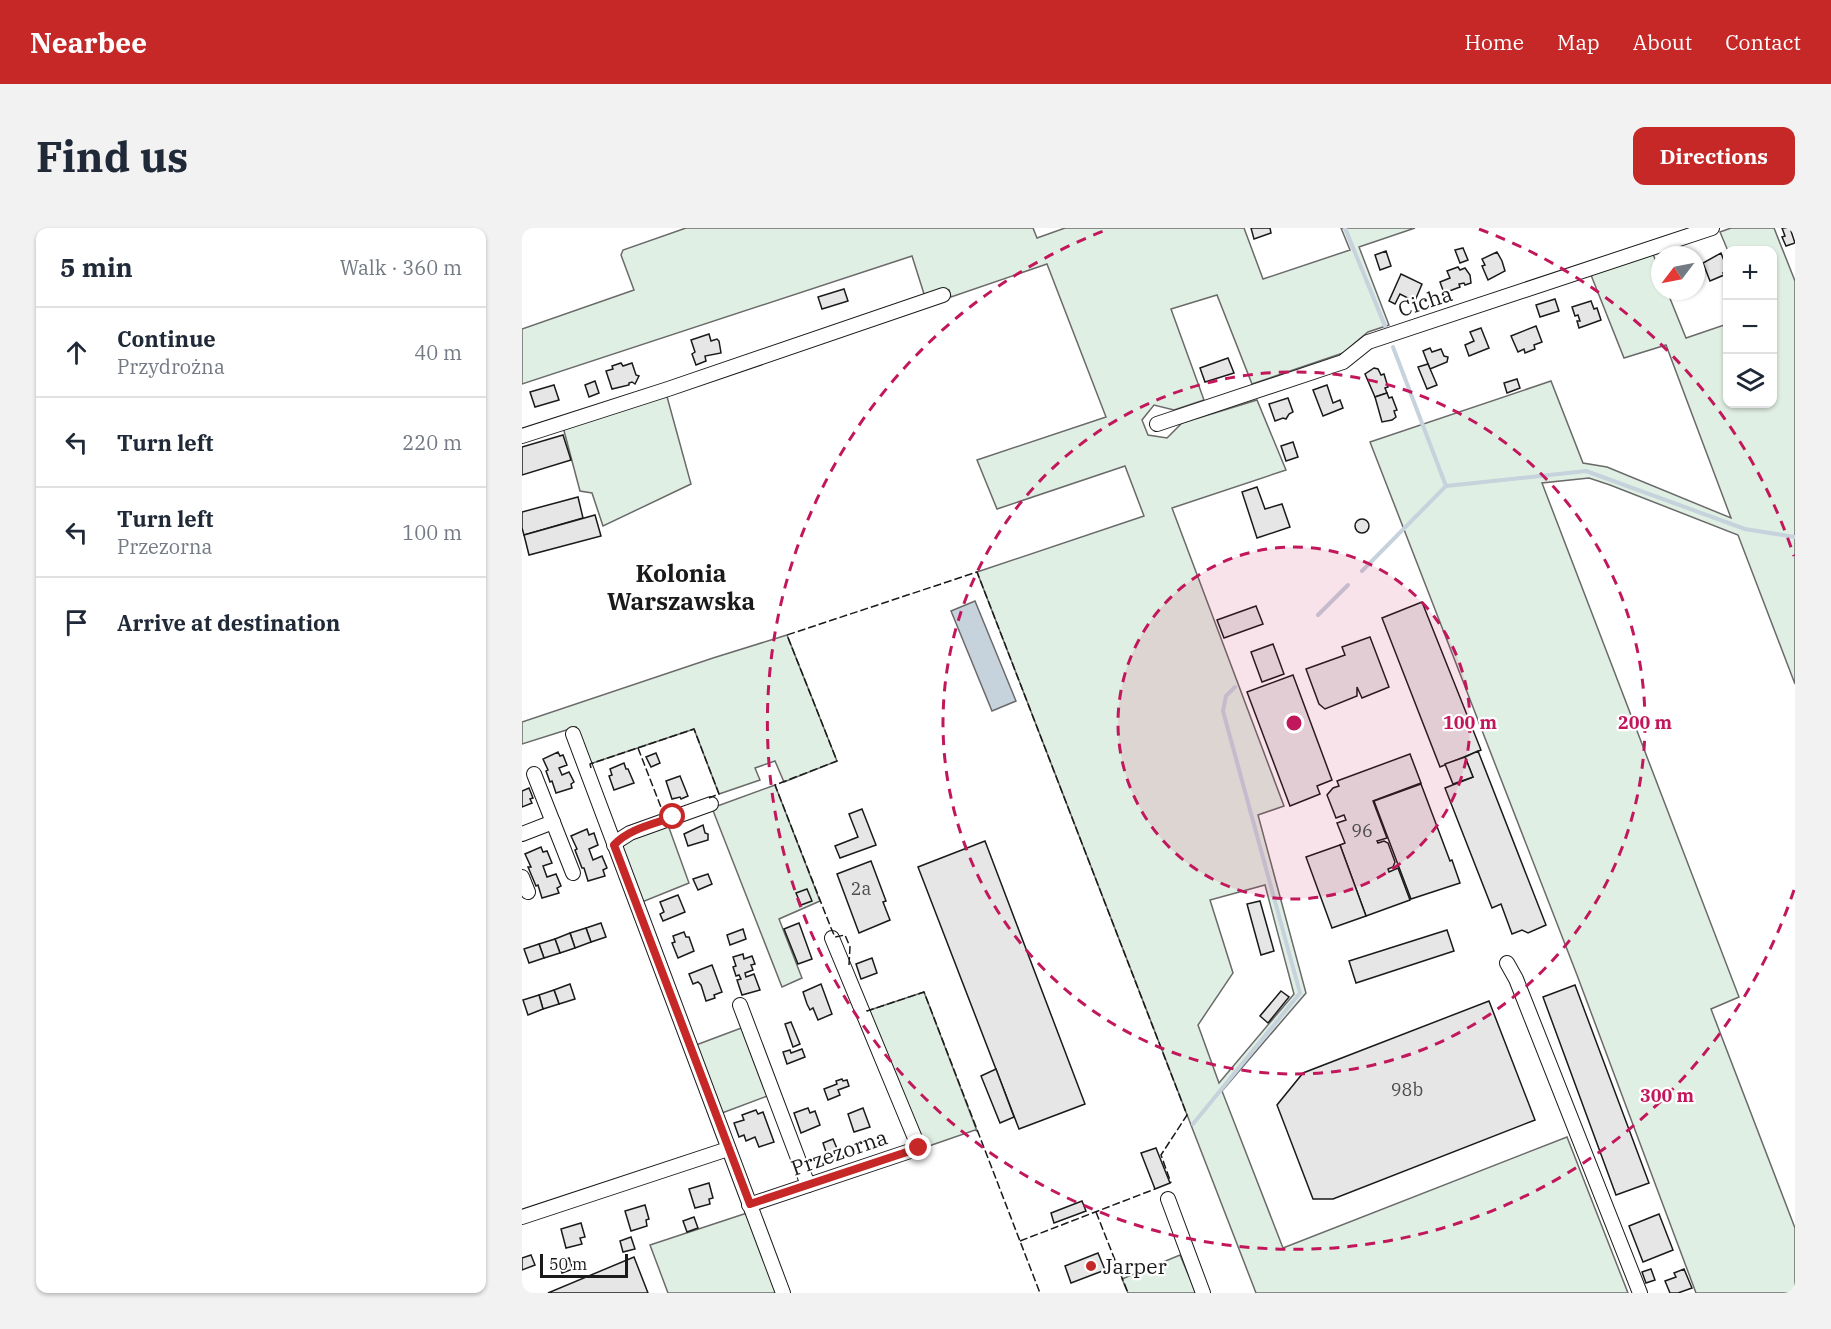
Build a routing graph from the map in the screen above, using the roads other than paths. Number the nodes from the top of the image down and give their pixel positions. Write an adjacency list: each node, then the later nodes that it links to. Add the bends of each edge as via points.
1 (1712, 228): 3 (street, Cicha, via 1368,342 1343,362)
2 (943, 294): 4 (street)
3 (1157, 424)
4 (522, 436)
5 (573, 734): 10 (street)
6 (534, 774): 8 (street)
7 (711, 804): 10 (street, via 630,833)
8 (553, 822): 9 (street); 11 (street)
9 (522, 834)
10 (614, 845): 17 (street)
11 (573, 873)
12 (522, 877): 13 (street)
13 (528, 892)
14 (832, 938): 18 (street, Przezorna, via 919,1148)
15 (1507, 963): 24 (street)
16 (740, 1005): 18 (street)
17 (728, 1149): 20 (street); 21 (street)
18 (808, 1185): 20 (street, Przezorna)
19 (1168, 1199): 23 (street)
20 (750, 1204): 22 (street)
21 (522, 1217)
22 (783, 1293)
23 (1203, 1293)
24 (1640, 1293)

